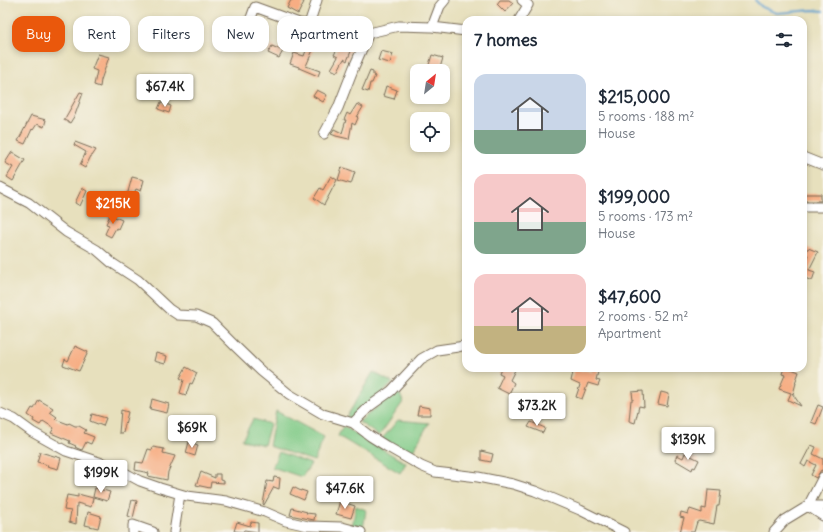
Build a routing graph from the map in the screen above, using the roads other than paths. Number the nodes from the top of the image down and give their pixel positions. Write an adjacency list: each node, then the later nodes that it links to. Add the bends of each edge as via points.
1 (317, 0): 6 (street)
2 (445, 0): 8 (street)
3 (522, 0): 7 (street, via 528,5)
4 (252, 16): 5 (street, via 255,7)
5 (280, 16)
6 (312, 16)
7 (521, 16)
8 (432, 27): 9 (street); 10 (street, via 399,26)
9 (462, 31)
10 (373, 32)
11 (360, 52): 12 (street, via 338,108)
12 (324, 134)
13 (807, 159): 14 (street)
14 (823, 165)
15 (0, 188): 20 (street, via 29,203 66,232 97,250 138,280 178,315 196,316 212,323 261,371 289,394 323,414)
16 (807, 207): 17 (street)
17 (823, 207)
18 (462, 346): 20 (street, via 437,350 421,359 391,391 370,406)
19 (0, 414): 22 (street, via 14,419 66,451)
20 (353, 423): 26 (street, via 386,446 435,472 513,484 535,491 580,510)
21 (823, 477): 23 (street)
22 (180, 494): 29 (street); 30 (street, via 226,502 308,526 342,527)
23 (808, 506): 24 (street); 25 (street); 32 (street, via 785,520)
24 (823, 506)
25 (823, 516)
26 (612, 529): 31 (street)
27 (133, 532): 28 (street, via 133,525)
28 (153, 532)
29 (174, 532)
30 (361, 532)
31 (624, 532)
32 (774, 532)

